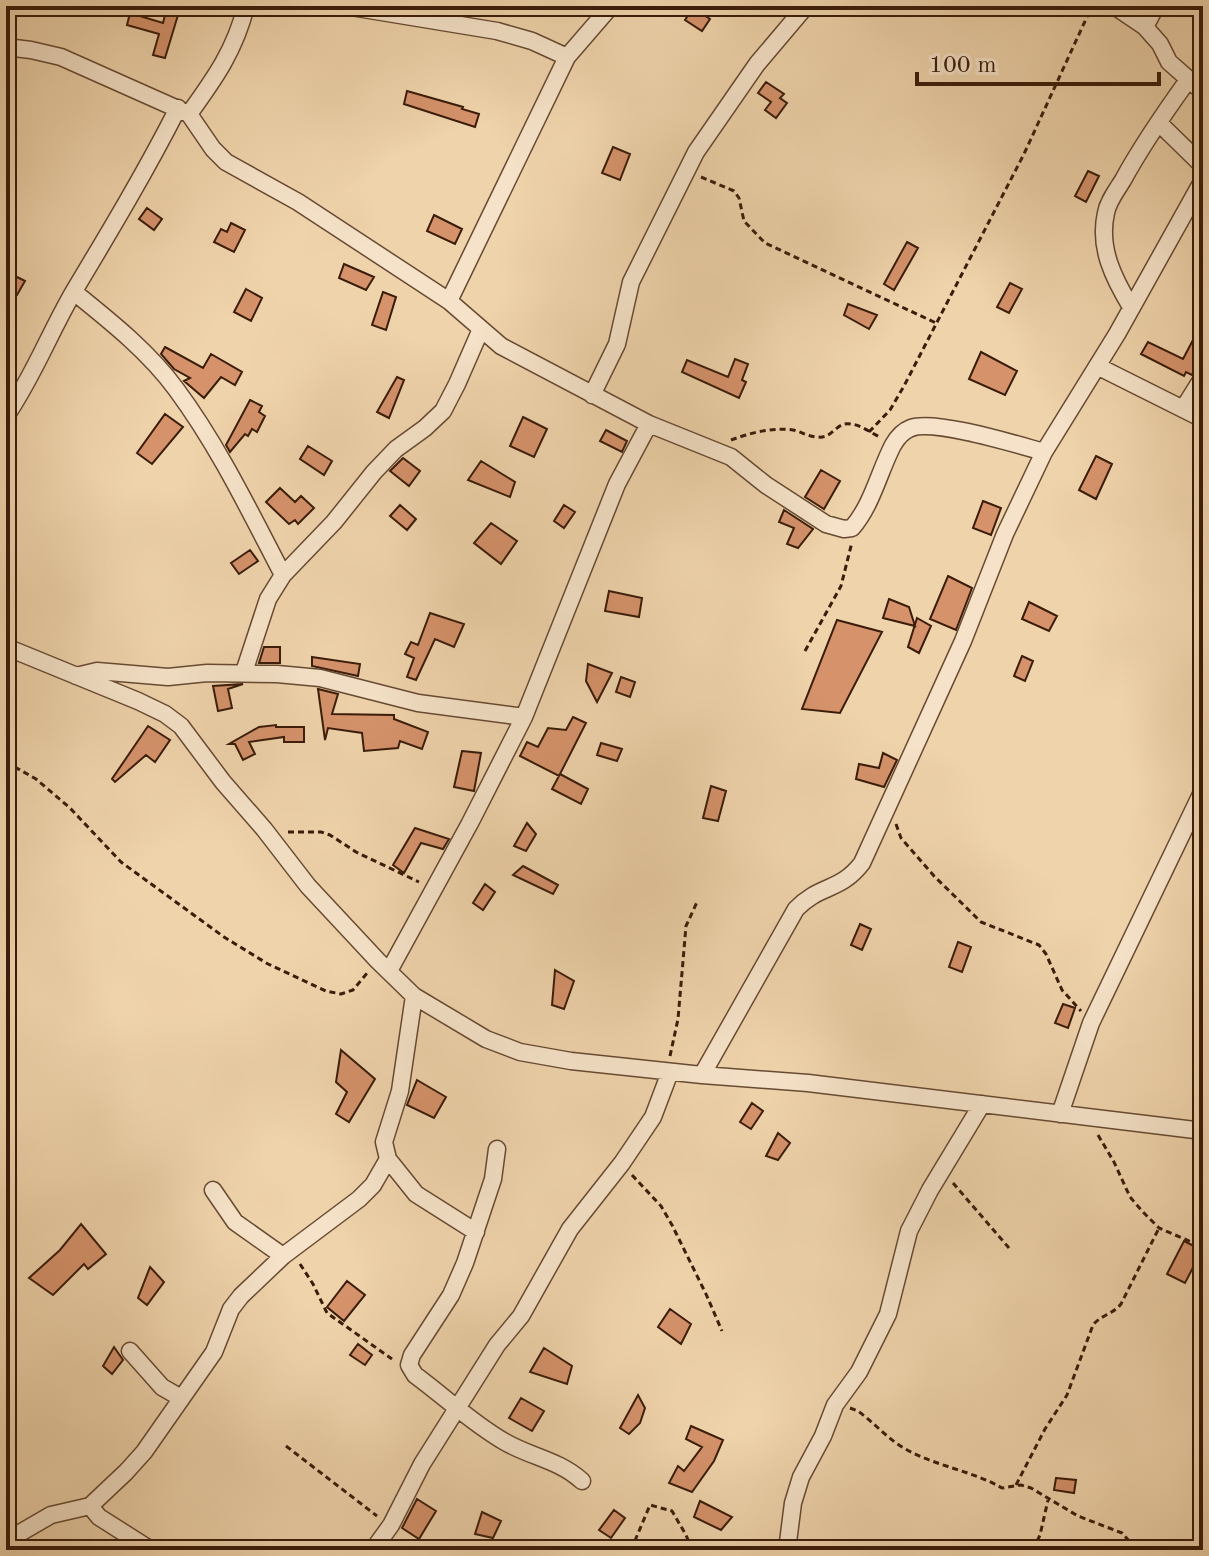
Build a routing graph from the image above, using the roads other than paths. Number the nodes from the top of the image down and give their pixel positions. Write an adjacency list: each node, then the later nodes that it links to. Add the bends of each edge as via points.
1 (246, 6): 12 (street, via 225,62)
2 (611, 6): 9 (street)
3 (806, 6): 22 (street, via 696,152 631,282 617,344)
4 (1114, 6): 7 (street)
5 (1156, 6): 7 (street)
6 (353, 7): 9 (street, via 497,31)
7 (1145, 27): 10 (street)
8 (6, 47): 12 (street, via 61,57)
9 (567, 57): 17 (street)
10 (1188, 80): 11 (street); 13 (street)
11 (1203, 92)
12 (184, 111): 16 (street); 17 (street, via 226,162 298,202)
13 (1159, 123): 14 (street); 18 (street, via 1106,212 1104,238 1112,276)
14 (1203, 166)
15 (1203, 180): 18 (street)
16 (74, 292): 24 (street); 28 (street, via 175,388 245,497)
17 (449, 301): 19 (street)
18 (1131, 307): 20 (street)
19 (481, 329): 22 (street, via 513,353); 28 (street, via 443,411 396,449)
20 (1097, 366): 23 (street); 27 (street)
21 (1203, 377): 23 (street)
22 (592, 395): 26 (street)
23 (1183, 409): 25 (street)
24 (6, 416)
25 (1203, 419)
26 (649, 424): 27 (street, via 731,457 826,524 844,529 852,528 864,512 895,442 910,428 1002,440); 32 (street, via 617,484)
27 (1044, 452): 37 (street, via 862,863 852,876 796,909)
28 (283, 575): 30 (street, via 268,599)
29 (6, 647): 31 (street)
30 (244, 672): 31 (street, via 168,677 97,671); 32 (street, via 320,678 418,703)
31 (76, 676): 34 (street, via 138,701 181,726 308,886)
32 (524, 717): 34 (street, via 434,890)
33 (1203, 790): 39 (street, via 1091,1023)
34 (384, 966): 35 (street)
35 (414, 996): 36 (street, via 486,1039 520,1052); 42 (street, via 400,1091 384,1142)
36 (668, 1072): 37 (street); 48 (street, via 653,1117 570,1229 521,1316)
37 (702, 1075): 38 (street)
38 (982, 1104): 39 (street); 54 (street, via 909,1231 888,1314 859,1372 835,1405 796,1493)
39 (1060, 1114): 40 (street)
40 (1203, 1131)
41 (497, 1149): 44 (street)
42 (388, 1159): 44 (street, via 416,1194); 45 (street, via 373,1185)
43 (213, 1190): 45 (street, via 235,1222)
44 (476, 1232): 48 (street, via 451,1295 409,1365)
45 (283, 1256): 47 (street, via 231,1309 214,1352)
46 (130, 1351): 47 (street, via 162,1387)
47 (181, 1398): 50 (street, via 144,1452)
48 (459, 1408): 49 (street, via 508,1444 563,1467); 53 (street)
49 (582, 1481)
50 (90, 1506): 51 (street, via 51,1515); 52 (street)
51 (6, 1541)
52 (151, 1550)
53 (373, 1550)
54 (787, 1550)

